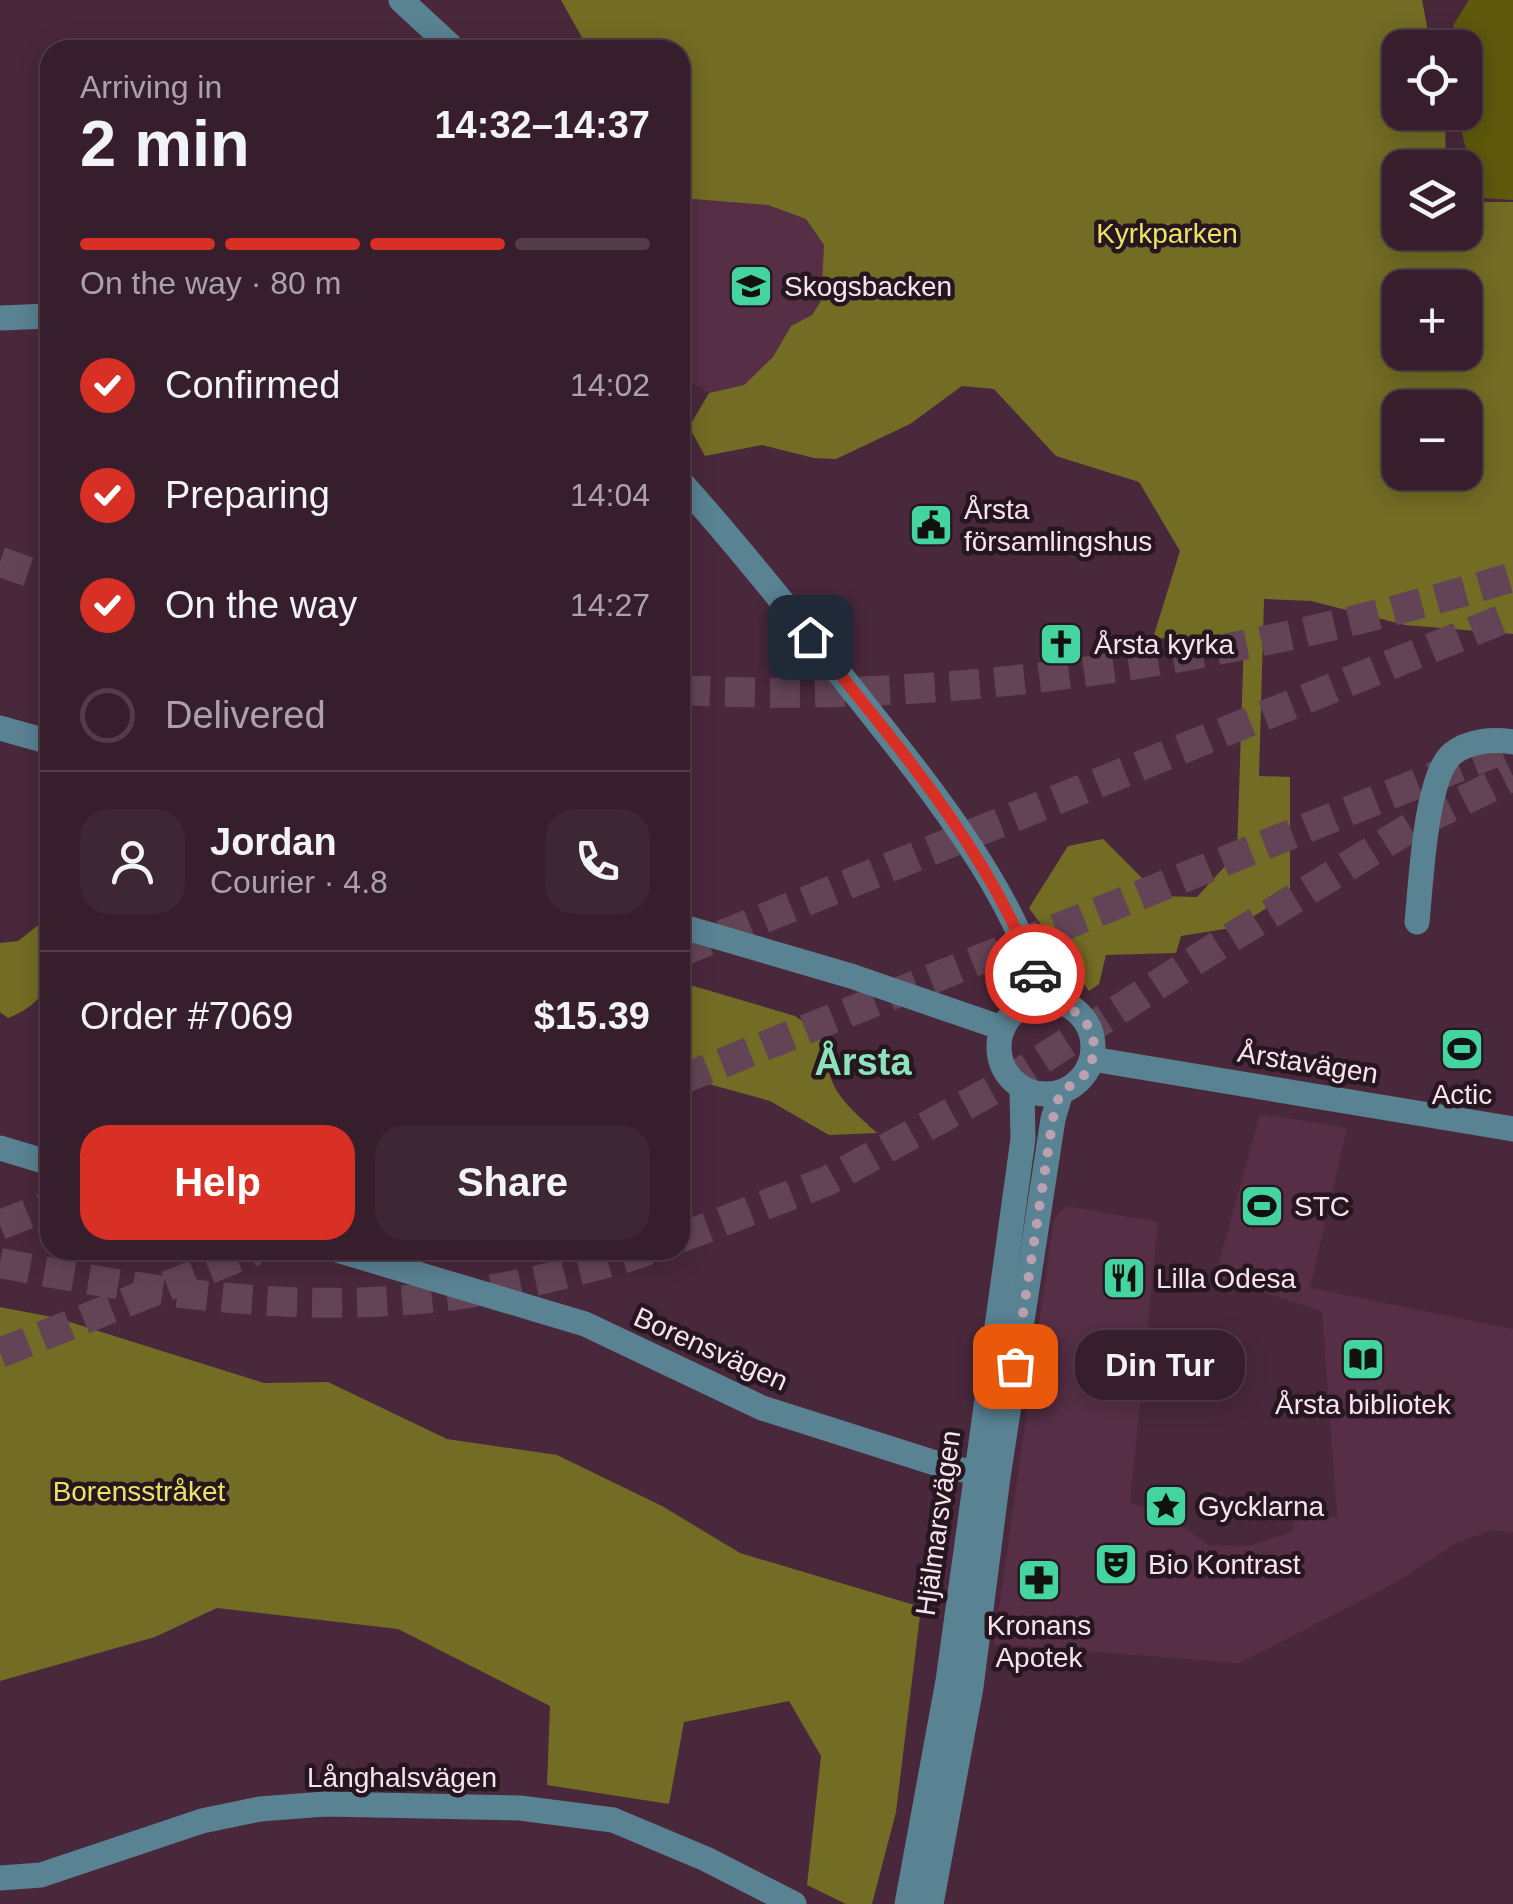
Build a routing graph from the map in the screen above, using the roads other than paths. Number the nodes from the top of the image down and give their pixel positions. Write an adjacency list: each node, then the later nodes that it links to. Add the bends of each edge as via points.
1 (402, 0): 2 (street)
2 (444, 40)
3 (40, 316): 4 (street)
4 (0, 318)
5 (690, 493): 11 (street, via 936,799 1003,902)
6 (0, 728): 7 (street)
7 (40, 739)
8 (1513, 742): 9 (street, via 1468,746 1440,770)
9 (1417, 922)
10 (690, 929): 12 (street)
11 (1041, 1000): 12 (street, via 1025,1004); 13 (street, via 1082,1016)
12 (1002, 1028): 14 (street, via 1000,1062)
13 (1092, 1059): 15 (street, via 1086,1074); 16 (street, Årstavägen)
14 (1022, 1088): 15 (street); 20 (street, Hjälmarsvägen)
15 (1061, 1092): 20 (street, Hjälmarsvägen)
16 (1513, 1129)
17 (0, 1148): 18 (street)
18 (40, 1160)
19 (406, 1260): 20 (street, Borensvägen, via 585,1324 762,1408)
20 (987, 1474): 23 (street, Hjälmarsvägen); 24 (street, Hjälmarsvägen, via 972,1686)
21 (0, 1878): 22 (street, Långhalsvägen, via 41,1876 260,1809 546,1809 614,1820)
22 (794, 1904)
23 (908, 1904)
24 (931, 1904)

